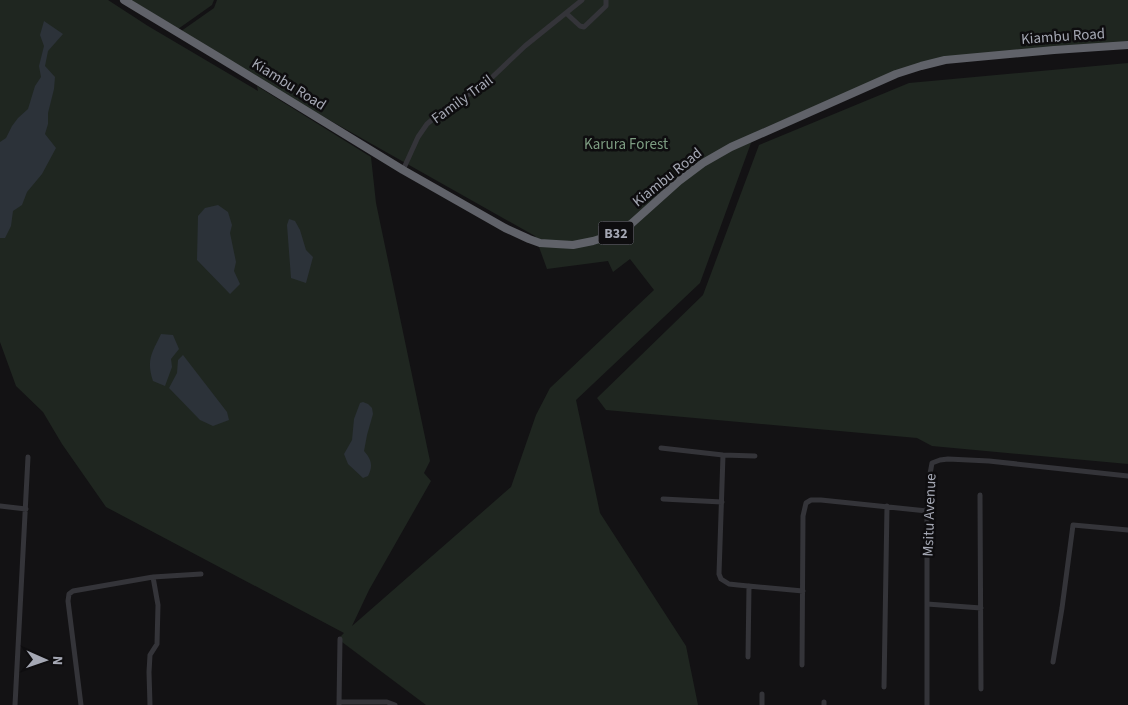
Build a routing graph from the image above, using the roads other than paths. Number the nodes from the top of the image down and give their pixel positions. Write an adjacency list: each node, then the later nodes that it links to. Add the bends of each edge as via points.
1 (124, 0): 6 (highway, Kiambu Road / B32)
2 (582, 0): 4 (street, Family Trail)
3 (606, 0): 4 (street, via 606,6 584,27)
4 (566, 13): 6 (street, Family Trail, via 484,85 446,108 428,124 418,137)
5 (1128, 45): 6 (highway, Kiambu Road / B32, via 945,60 896,74 731,147 703,163 615,234 573,245 529,240)
6 (403, 170)
7 (661, 448): 8 (street)
8 (723, 455): 9 (street); 14 (street)
9 (755, 456)
10 (28, 458): 17 (street)
11 (1128, 476): 18 (street, Msitu Avenue, via 989,461 940,460 931,465)
12 (980, 495): 25 (street)
13 (663, 499): 14 (street)
14 (722, 502): 22 (street, via 719,574 721,580 729,584)
15 (0, 506): 17 (street)
16 (887, 506): 18 (street); 23 (street, via 821,500 806,503 803,516); 30 (street)
17 (26, 509): 34 (street)
18 (927, 511): 24 (street, Msitu Avenue)
19 (1128, 530): 28 (street, via 1072,525)
20 (201, 574): 21 (street)
21 (152, 577): 35 (street, via 73,590 69,594); 36 (street, via 158,605 157,644 150,655)
22 (749, 586): 23 (street); 27 (street)
23 (803, 591): 29 (street)
24 (927, 604): 25 (street); 39 (street, Msitu Avenue)
25 (981, 608): 31 (street)
26 (340, 639): 33 (street)
27 (748, 657)
28 (1053, 662)
29 (802, 665)
30 (884, 687)
31 (981, 689)
32 (762, 694): 38 (street)
33 (339, 703): 37 (street, via 386,702)
34 (15, 705)
35 (81, 705)
36 (150, 705)
37 (395, 705)
38 (762, 705)
39 (927, 705)

